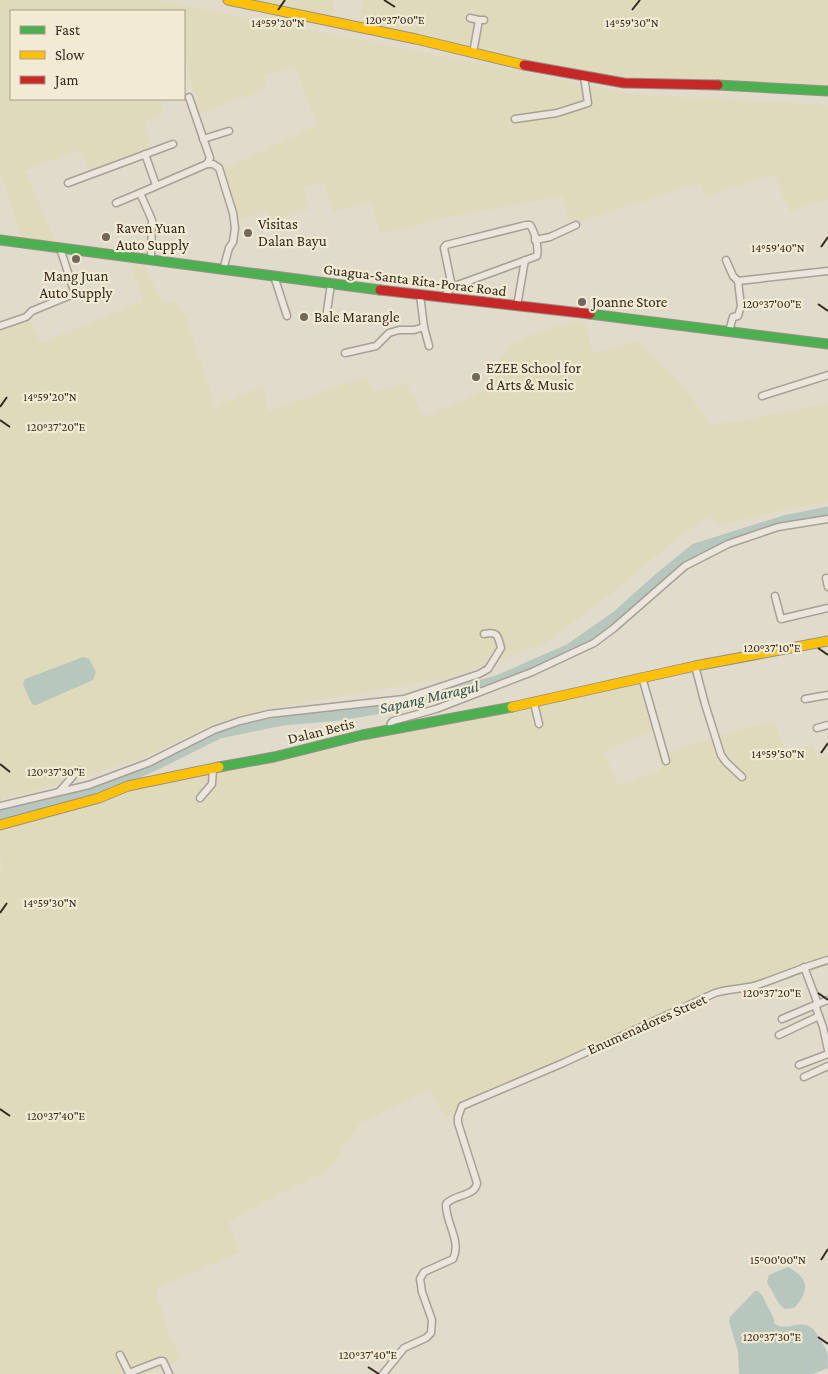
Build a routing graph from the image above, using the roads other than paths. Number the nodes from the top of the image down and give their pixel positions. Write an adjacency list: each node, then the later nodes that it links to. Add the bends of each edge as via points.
1 (228, 0): 3 (street)
2 (470, 18): 3 (street, via 482,20)
3 (473, 53): 4 (street)
4 (584, 77): 5 (street, via 624,83 694,83); 7 (street, via 588,102 557,113)
5 (828, 91)
6 (189, 97): 9 (street)
7 (515, 119)
8 (229, 131): 9 (street)
9 (203, 139): 12 (street, via 210,158)
10 (173, 144): 11 (street)
11 (145, 154): 13 (street); 14 (street)
12 (207, 164): 14 (street); 24 (street, via 219,168 233,213 233,242)
13 (68, 182)
14 (156, 185): 15 (street)
15 (140, 193): 16 (street); 21 (street, via 152,220)
16 (116, 203)
17 (576, 225): 19 (street)
18 (0, 240): 20 (street, Guagua-Santa Rita-Porac Road)
19 (535, 240): 22 (street, via 537,256); 29 (street, via 533,229 526,225 449,243 444,248)
20 (60, 248): 21 (street, Guagua-Santa Rita-Porac Road); 35 (street, via 74,291 26,317)
21 (151, 260): 24 (street, Guagua-Santa Rita-Porac Road)
22 (525, 260): 29 (street); 32 (street)
23 (726, 260): 27 (street)
24 (223, 270): 26 (street, Guagua-Santa Rita-Porac Road)
25 (828, 271): 27 (street)
26 (274, 276): 28 (street, Guagua-Santa Rita-Porac Road); 33 (street)
27 (738, 281): 37 (street, via 741,306 738,316 733,316)
28 (331, 284): 30 (street, Guagua-Santa Rita-Porac Road); 34 (street)
29 (452, 287): 31 (street)
30 (420, 295): 31 (street, Guagua-Santa Rita-Porac Road); 36 (street)
31 (443, 298): 32 (street, Guagua-Santa Rita-Porac Road)
32 (517, 306): 37 (street, Guagua-Santa Rita-Porac Road)
33 (287, 316)
34 (326, 318)
35 (0, 326)
36 (424, 327): 39 (street); 40 (street, via 389,332 376,346)
37 (729, 331): 38 (street, Guagua-Santa Rita-Porac Road)
38 (828, 344)
39 (429, 346)
40 (345, 353)
41 (828, 375): 42 (street)
42 (762, 396)
43 (828, 520): 58 (street, via 778,527 706,554 671,577 594,643 532,672 436,709 393,721)
44 (826, 578): 45 (street)
45 (828, 587)
46 (775, 596): 47 (street, via 781,619)
47 (828, 608)
48 (484, 634): 63 (street, via 491,632 498,636 501,648 488,669 479,674 404,699 268,714 240,721 214,730 148,763 89,785)
49 (828, 642): 50 (street, Dalan Betis)
50 (695, 666): 51 (street, Dalan Betis); 62 (street, via 721,755)
51 (642, 677): 54 (street, Dalan Betis); 59 (street)
52 (828, 695): 53 (street)
53 (805, 699)
54 (534, 703): 55 (street); 58 (street, Dalan Betis)
55 (539, 724)
56 (828, 725): 57 (street)
57 (817, 728)
58 (390, 730): 60 (street, Dalan Betis)
59 (666, 761)
60 (213, 768): 64 (street, via 212,784); 66 (street, Dalan Betis, via 128,786 99,798)
61 (78, 770): 63 (street)
62 (742, 777)
63 (60, 791): 65 (street)
64 (200, 798)
65 (0, 806)
66 (0, 825)
67 (828, 960): 68 (street, Enumenadores Street)
68 (804, 967): 70 (street); 81 (street, Enumenadores Street, via 754,985 716,993 462,1106 458,1117 476,1188 446,1204 455,1243 453,1259 424,1272 420,1279 432,1320 431,1333 404,1348)
69 (828, 1000): 70 (street)
70 (816, 1004): 71 (street); 72 (street)
71 (819, 1016): 73 (street); 74 (street)
72 (782, 1019)
73 (779, 1035)
74 (828, 1050)
75 (828, 1054): 76 (street)
76 (799, 1066)
77 (828, 1066): 78 (street)
78 (804, 1077)
79 (120, 1355): 80 (street, via 130,1373 160,1361 166,1365)
80 (169, 1374)
81 (383, 1374)

